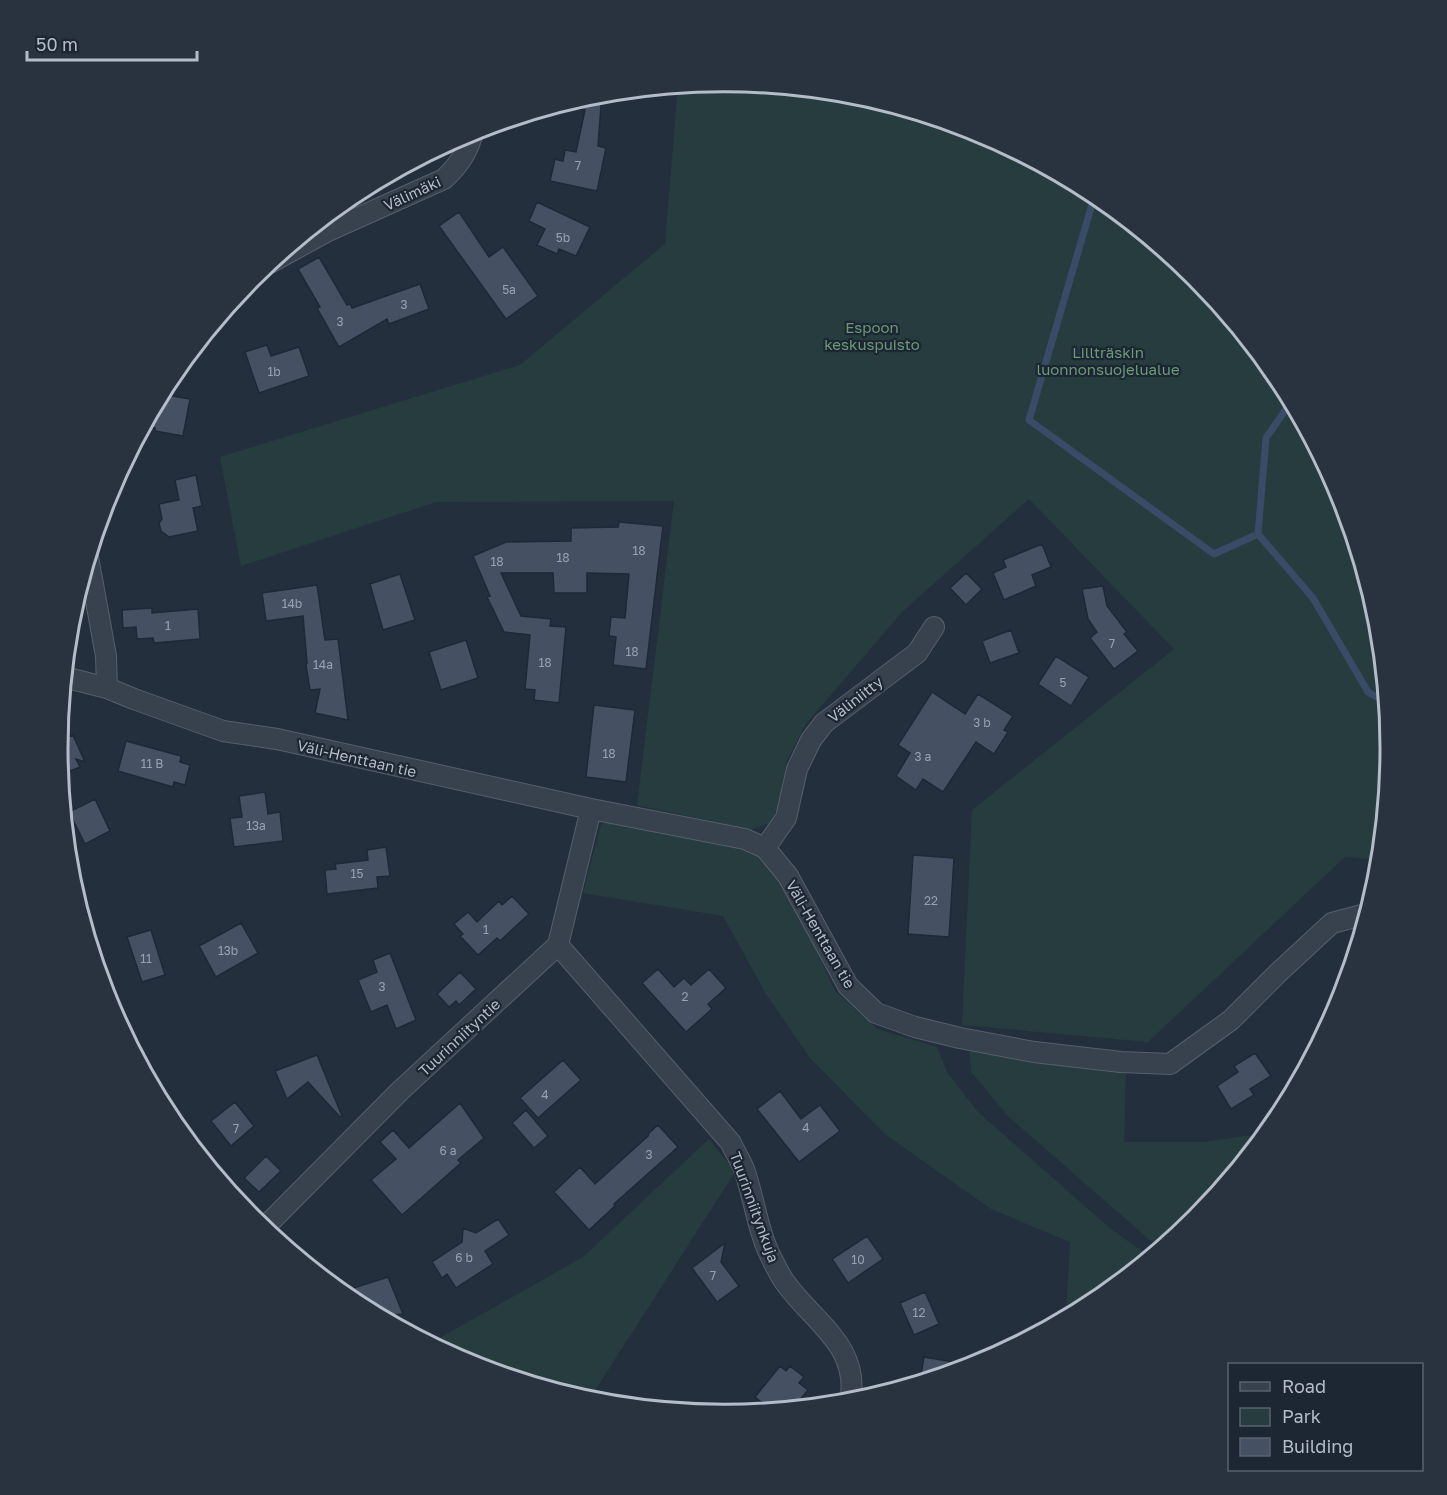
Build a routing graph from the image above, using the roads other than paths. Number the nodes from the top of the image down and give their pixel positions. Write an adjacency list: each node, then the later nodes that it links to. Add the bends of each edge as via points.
1 (470, 142): 2 (street, Välimäki, via 458,166 444,179)
2 (301, 245)
3 (91, 574): 6 (street)
4 (934, 627): 8 (street, Väliniitty, via 917,653 824,723 811,740 797,769 786,818)
5 (71, 679): 6 (street, Väli-Henttaan tie)
6 (108, 688): 7 (street, Väli-Henttaan tie, via 223,730)
7 (591, 809): 8 (street, Väli-Henttaan tie, via 726,834); 10 (street)
8 (765, 848): 9 (street, Väli-Henttaan tie, via 789,876 848,986 876,1013 960,1038 1121,1062 1170,1064 1231,1020 1332,922)
9 (1357, 916)
10 (558, 945): 11 (street, Tuurinniityntie, via 401,1090); 12 (street, Tuurinniitynkuja, via 731,1143 745,1172 771,1259 787,1285 842,1350 852,1380)
11 (271, 1221)
12 (851, 1391)

